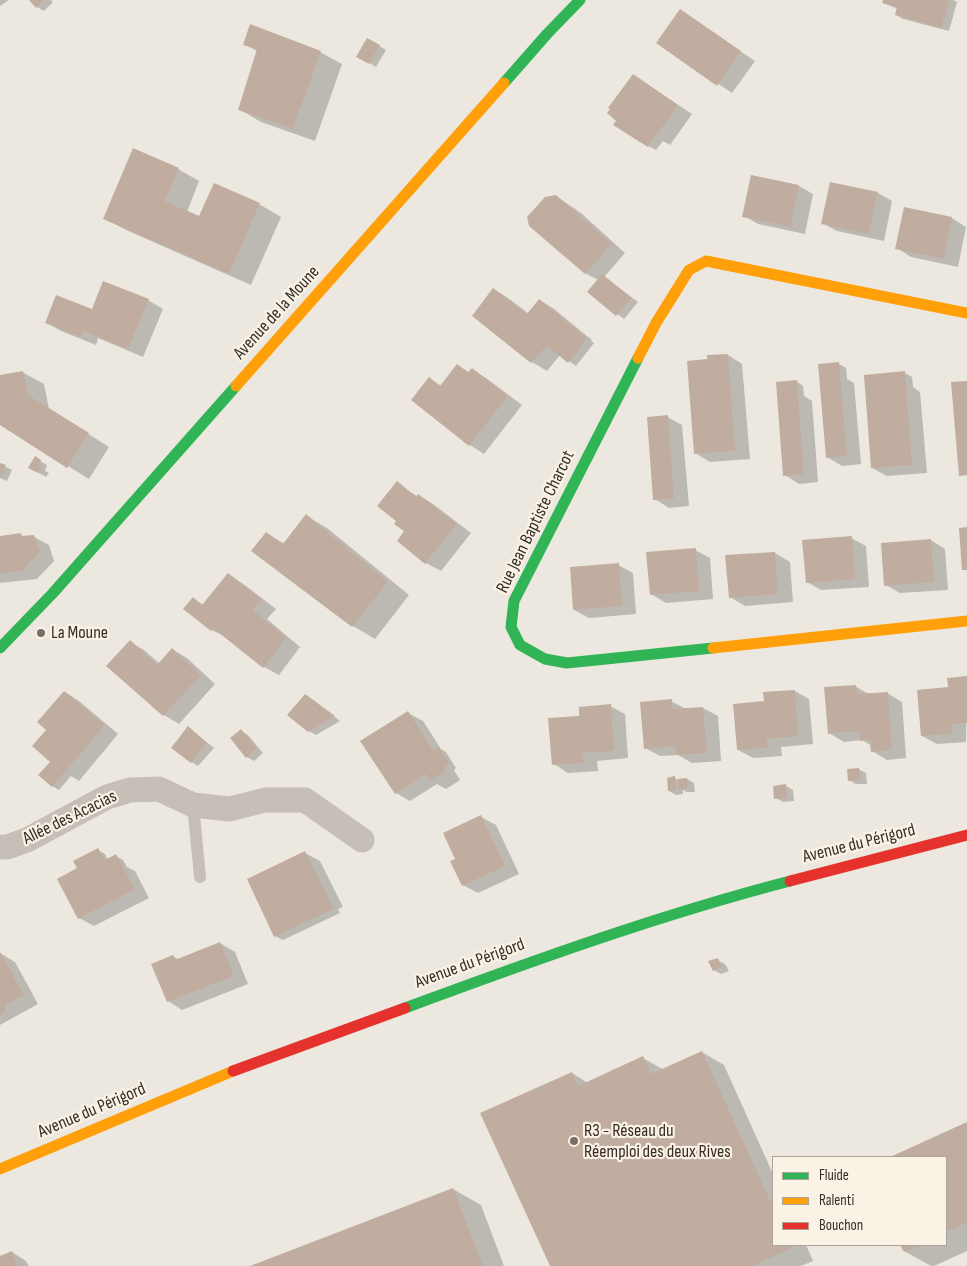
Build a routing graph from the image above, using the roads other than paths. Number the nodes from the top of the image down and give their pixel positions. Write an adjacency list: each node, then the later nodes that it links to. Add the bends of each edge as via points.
1 (580, 0): 4 (street, Avenue de la Moune, via 53,593)
2 (967, 313): 3 (street, Rue Jean Baptiste Charcot, via 706,261 689,270 656,323 514,601 511,627 520,645 544,659 567,663)
3 (967, 620)
4 (0, 648)
5 (193, 806): 7 (street, Allée des Acacias, via 230,809 265,800 305,800); 8 (street, Allée des Acacias, via 159,789 130,790 107,796 27,840); 9 (lane)
6 (967, 835): 10 (street, Avenue du Périgord, via 728,897 531,961 232,1072)
7 (362, 840)
8 (0, 847)
9 (200, 877)
10 (0, 1169)

